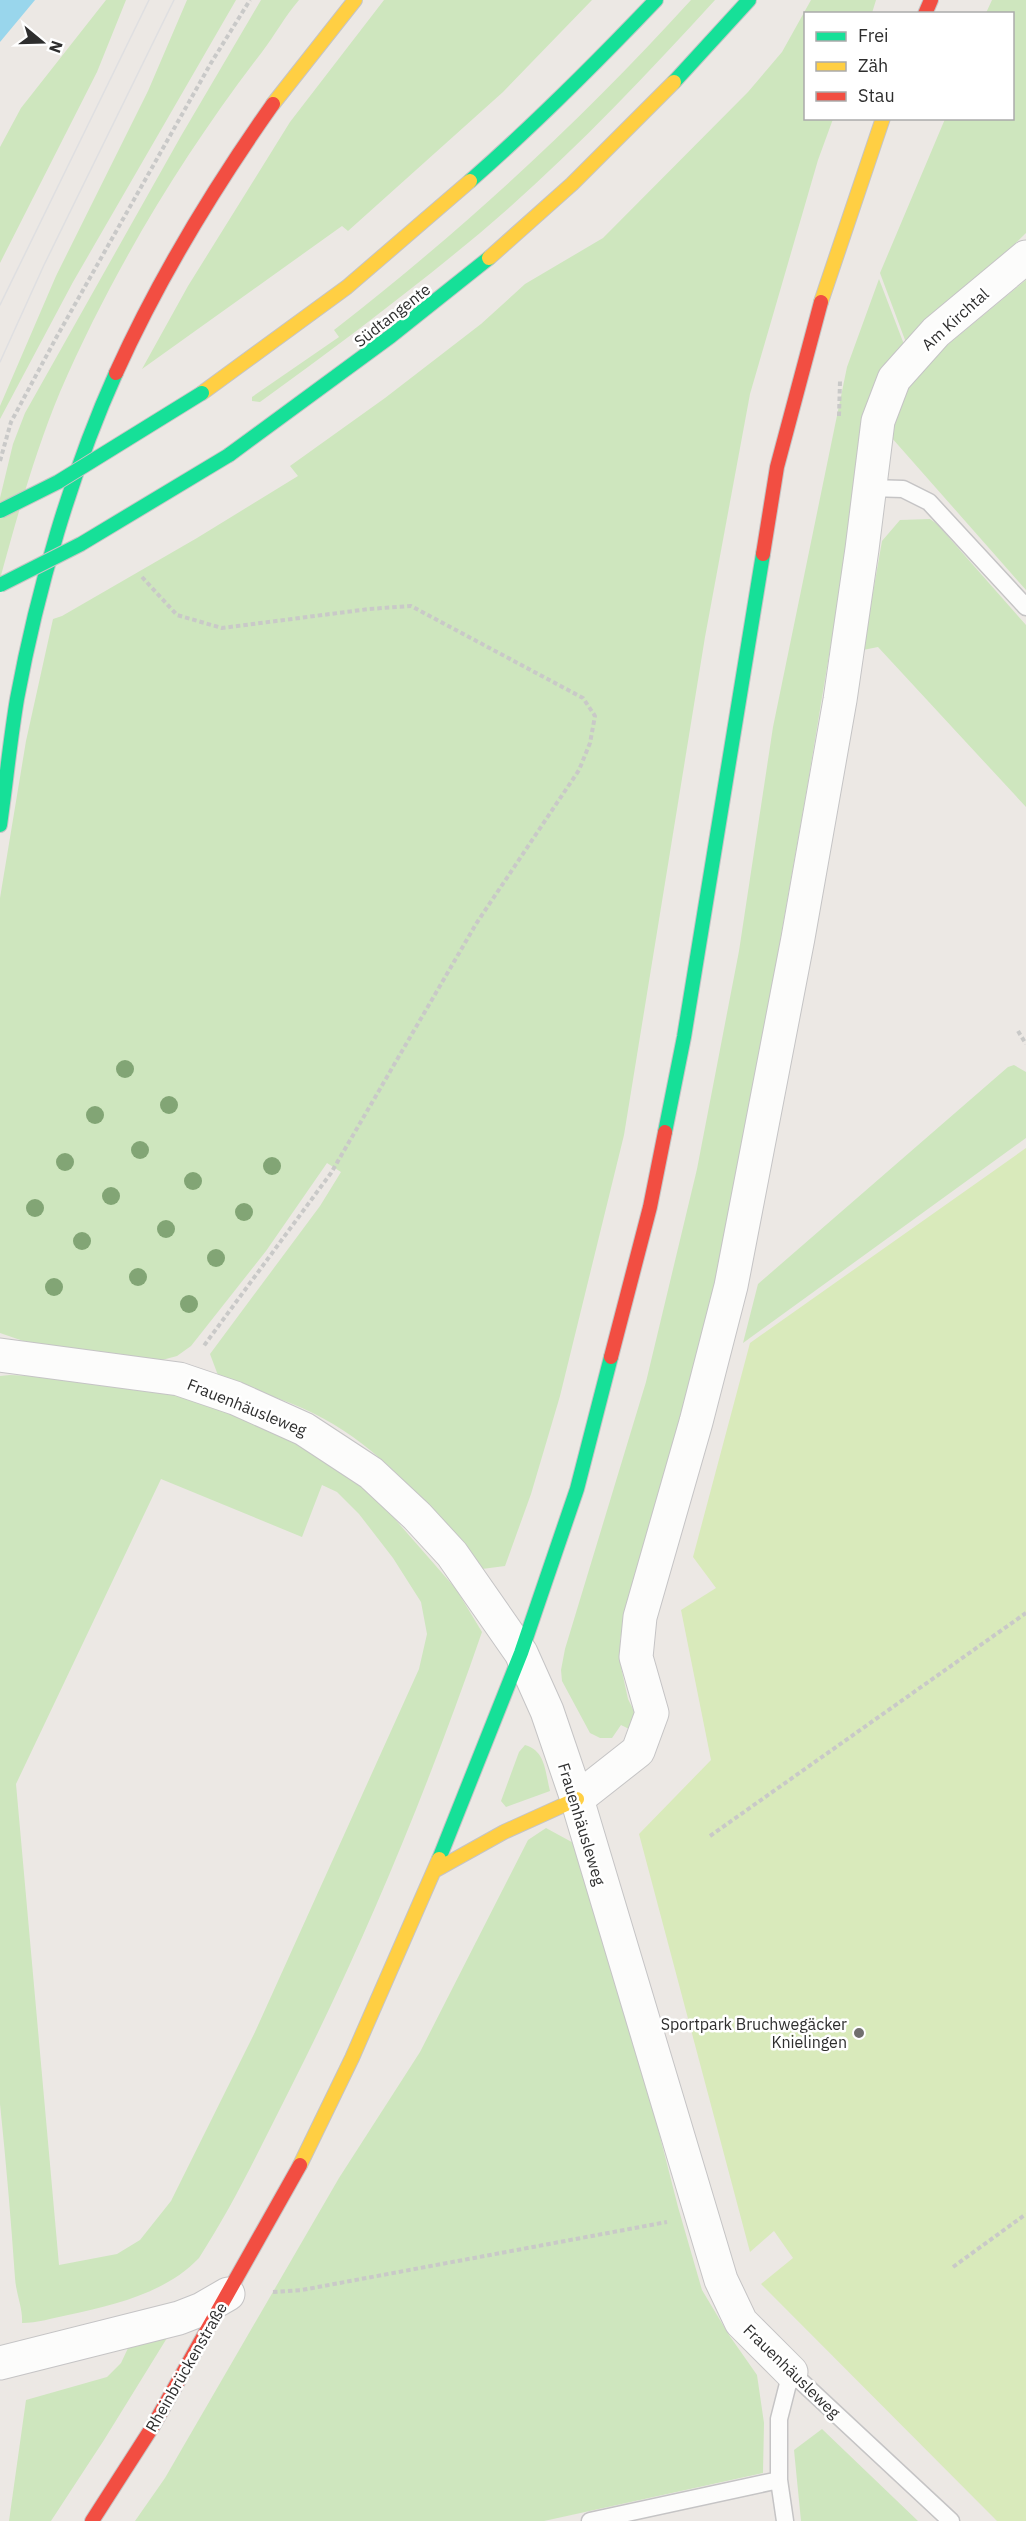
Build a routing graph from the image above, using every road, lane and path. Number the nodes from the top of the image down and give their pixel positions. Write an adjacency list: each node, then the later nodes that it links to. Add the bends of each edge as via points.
1 (250, 0): 7 (path, via 56,338 11,422)
2 (355, 0): 13 (main road, via 288,85 200,215 100,408 53,546 20,681)
3 (656, 0): 9 (main road, bridge, via 508,148 347,287 202,393 58,482)
4 (749, 0): 11 (main road, Südtangente, bridge, via 641,117 544,210 424,311 229,455 81,544)
5 (882, 120): 19 (main road, via 814,322 777,467 684,1037 650,1207 577,1489)
6 (1026, 257): 8 (street, Am Kirchtal, via 936,332 894,379 878,421)
7 (0, 461)
8 (870, 488): 12 (lane, via 903,489 929,502); 20 (street, Am Kirchtal, via 840,700 734,1274 640,1617 636,1657 652,1713 639,1751)
9 (0, 511)
10 (142, 577): 17 (path, via 177,615 222,628 411,606 583,698 595,716 579,770 476,924 331,1173)
11 (0, 585)
12 (1026, 607)
13 (0, 825)
14 (1018, 1031): 15 (path)
15 (1026, 1044)
16 (0, 1355): 17 (street, Frauenhäusleweg)
17 (179, 1379): 19 (street, Frauenhäusleweg, via 235,1398 304,1429 371,1473 452,1554)
18 (1026, 1613): 21 (path)
19 (521, 1653): 20 (street, Frauenhäusleweg, via 547,1711); 22 (main road)
20 (577, 1799): 22 (main road, via 502,1831); 24 (street, Frauenhäusleweg)
21 (710, 1836)
22 (434, 1871): 26 (main road, via 352,2058)
23 (1026, 2214): 25 (path)
24 (703, 2215): 26 (path, via 302,2290); 28 (street, Frauenhäusleweg, via 721,2280 741,2322)
25 (953, 2267)
26 (228, 2294): 27 (street, Rheinbrückenstraße, via 179,2318); 30 (main road, Rheinbrückenstraße, via 153,2426)
27 (0, 2363)
28 (791, 2372): 29 (lane, via 779,2419); 33 (lane, Frauenhäusleweg)
29 (779, 2480): 31 (lane); 32 (lane)
30 (92, 2521)
31 (590, 2521)
32 (785, 2521)
33 (951, 2521)

